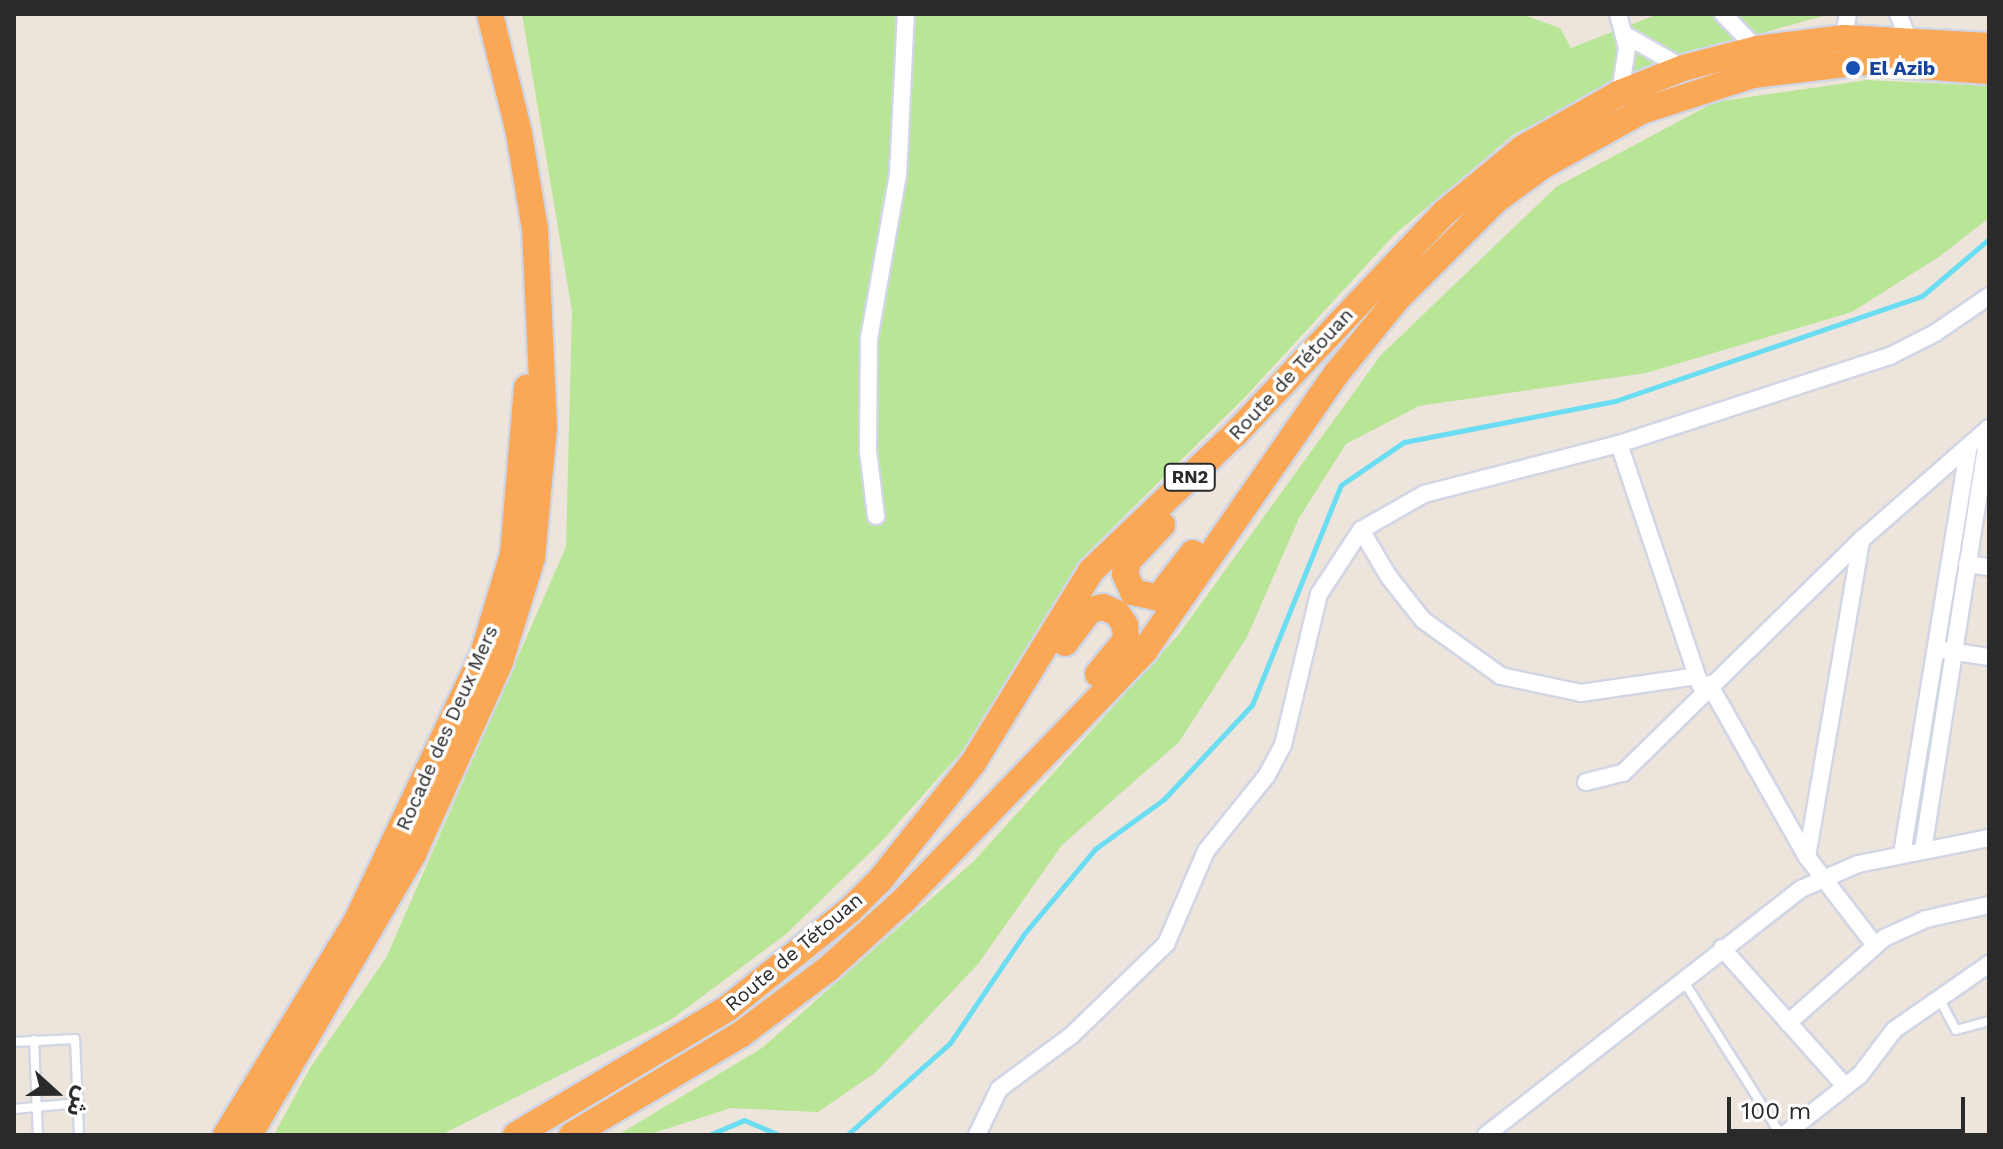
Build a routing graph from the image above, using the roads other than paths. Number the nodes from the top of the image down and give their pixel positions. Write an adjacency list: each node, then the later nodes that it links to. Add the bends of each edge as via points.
1 (490, 14): 13 (highway, Rocade des Deux Mers, via 519,133)
2 (906, 14): 21 (street, via 898,175 869,339 868,451)
3 (1618, 14): 7 (street)
4 (1723, 14): 9 (street)
5 (1846, 26): 6 (highway, Route de Tétouan / RN2); 9 (highway, Route de Tétouan / RN2)
6 (1903, 26): 8 (highway, Route de Tétouan / RN2)
7 (1627, 36): 10 (street); 12 (street)
8 (1989, 46)
9 (1757, 49): 10 (highway, Route de Tétouan / RN2)
10 (1683, 68): 12 (highway, Route de Tétouan / RN2)
11 (1989, 71): 16 (highway, Route de Tétouan / RN2, via 1922,64 1803,66 1740,79 1642,111 1544,165 1496,200)
12 (1620, 93): 14 (highway, Route de Tétouan / RN2, via 1523,148 1444,213)
13 (535, 229): 54 (highway, Rocade des Deux Mers, via 518,517 507,579 483,654 356,922); 55 (highway, Rocade des Deux Mers, via 544,350 542,488 519,609 483,705 413,854)
14 (1392, 265): 16 (highway, via 1288,393 1132,555 1125,574 1133,592 1151,600 1165,593 1287,416); 35 (highway, Route de Tétouan / RN2, via 1236,433 1091,571 988,741)
15 (1989, 296): 18 (street, via 1890,356)
16 (1398, 298): 37 (highway, Route de Tétouan / RN2, via 1275,456 1161,631)
17 (1989, 429): 19 (street); 20 (street)
18 (1619, 444): 22 (street, via 1424,494); 29 (street)
19 (1969, 447): 23 (street); 26 (street)
20 (1985, 474): 24 (street)
21 (876, 516)
22 (1361, 530): 29 (street, via 1423,620 1501,676 1581,693); 58 (street, via 1319,594 1283,745 1267,775 1206,851 1166,944 1072,1035 999,1089)
23 (1861, 540): 29 (street); 34 (street)
24 (1967, 564): 25 (street); 27 (street)
25 (1989, 567)
26 (1934, 648): 27 (street); 33 (street)
27 (1953, 651): 28 (street); 32 (street)
28 (1989, 657)
29 (1703, 683): 30 (street, via 1623,773); 34 (street)
30 (1586, 782)
31 (1989, 838): 32 (street)
32 (1923, 850): 33 (street)
33 (1902, 854): 36 (street)
34 (1807, 857): 36 (street)
35 (881, 879): 37 (highway, via 983,767 1078,620 1095,607 1117,613 1127,633 1116,657 994,787); 56 (highway, Route de Tétouan / RN2, via 811,944 728,1008)
36 (1821, 879): 39 (street); 40 (street, via 1782,901)
37 (903, 901): 57 (highway, Route de Tétouan / RN2, via 828,969 751,1028)
38 (1989, 905): 39 (street, via 1926,919)
39 (1874, 944): 45 (street)
40 (1722, 948): 42 (street); 45 (street)
41 (1989, 964): 43 (street)
42 (1683, 980): 59 (street); 60 (lane)
43 (1940, 1000): 44 (lane, via 1956,1030); 48 (street, via 1894,1030)
44 (1989, 1021)
45 (1788, 1023): 48 (street)
46 (34, 1040): 47 (lane); 49 (lane, via 75,1039); 50 (lane)
47 (14, 1042)
48 (1845, 1086): 60 (street)
49 (79, 1103): 50 (lane); 53 (lane)
50 (37, 1107): 51 (lane); 52 (lane)
51 (14, 1109)
52 (38, 1135)
53 (79, 1135)
54 (226, 1135)
55 (249, 1135)
56 (516, 1135)
57 (572, 1135)
58 (977, 1135)
59 (1486, 1135)
60 (1782, 1135)

